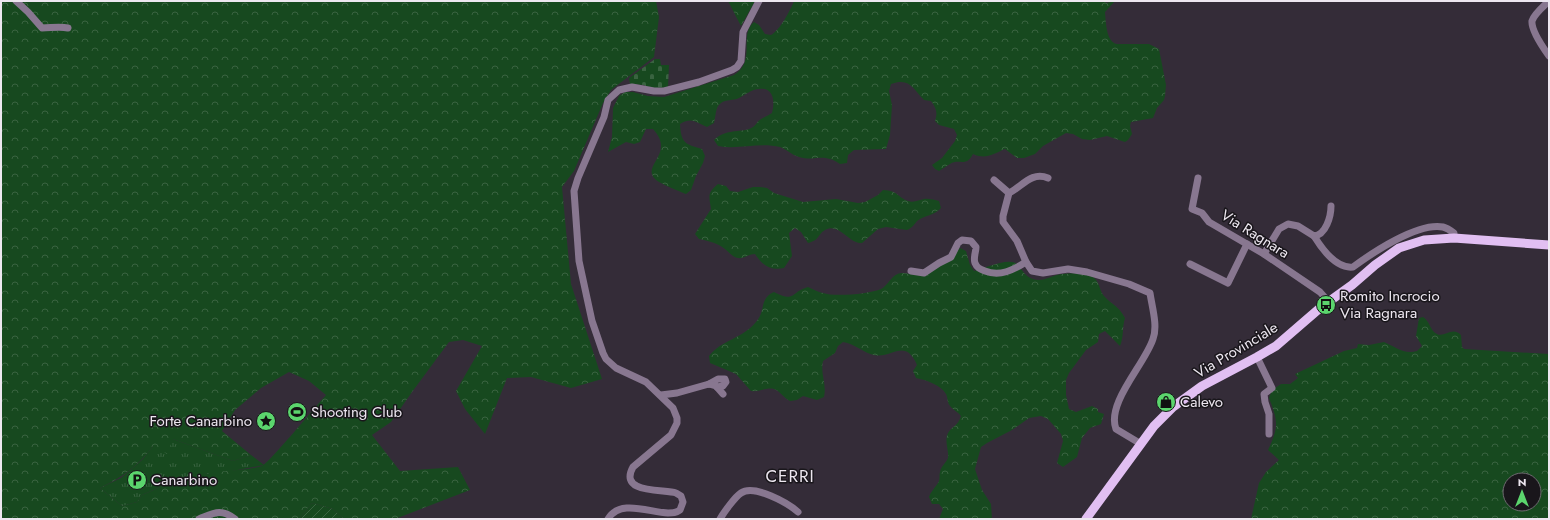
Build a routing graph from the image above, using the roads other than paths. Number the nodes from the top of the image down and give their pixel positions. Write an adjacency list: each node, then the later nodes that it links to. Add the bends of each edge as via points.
1 (16, 1): 4 (street, via 42,28)
2 (759, 1): 24 (street, via 743,32 741,61 737,67 699,82 664,91 628,87 619,90 608,100 604,117 574,193 579,261 592,321 603,353 616,368 646,382)
3 (1549, 1): 5 (street, via 1532,21 1534,30)
4 (68, 28)
5 (1549, 56)
6 (1048, 178): 9 (street, via 1042,176 1030,179)
7 (1198, 178): 13 (street, Via Ragnara, via 1192,209)
8 (994, 180): 9 (street)
9 (1009, 193): 16 (street, via 1003,222 1017,241)
10 (1331, 206): 11 (street, via 1328,222 1319,235)
11 (1314, 236): 12 (street, via 1332,258 1341,266 1348,268 1394,241 1421,230 1442,227 1454,233); 15 (street, via 1298,226 1288,224 1279,230)
12 (1454, 238): 14 (main road, Via Provinciale); 19 (main road, Via Provinciale, via 1424,240 1399,248)
13 (1247, 244): 15 (street, Via Ragnara); 17 (street, via 1228,283)
14 (1549, 245)
15 (1264, 254): 19 (street, Via Ragnara, via 1320,292)
16 (1026, 262): 18 (street, via 1001,274 987,272 976,265 976,247 971,241 966,240 958,243 948,259 924,272); 26 (street, via 1032,271 1038,273 1068,269 1087,272 1150,293 1153,339 1123,391 1117,406 1115,423 1116,429)
17 (1190, 264)
18 (912, 271)
19 (1329, 302): 20 (main road, Via Provinciale, via 1281,342)
20 (1257, 358): 25 (street, via 1272,388 1264,394 1269,414); 26 (main road, Via Provinciale, via 1187,396 1158,421)
21 (709, 384): 22 (street); 22 (street, via 718,379 725,379 723,386); 24 (street)
22 (717, 387): 23 (street)
23 (723, 394)
24 (661, 396): 30 (street, via 675,412 675,428 666,440 633,467 630,476 635,485 641,488 676,493 682,499 682,508 676,513 621,508)
25 (1269, 434)
26 (1141, 444): 32 (main road, Via Provinciale)
27 (798, 512): 31 (street, via 764,493 749,491 740,493)
28 (199, 519): 29 (street, via 222,512)
29 (235, 519)
30 (608, 519)
31 (720, 519)
32 (1086, 519)

